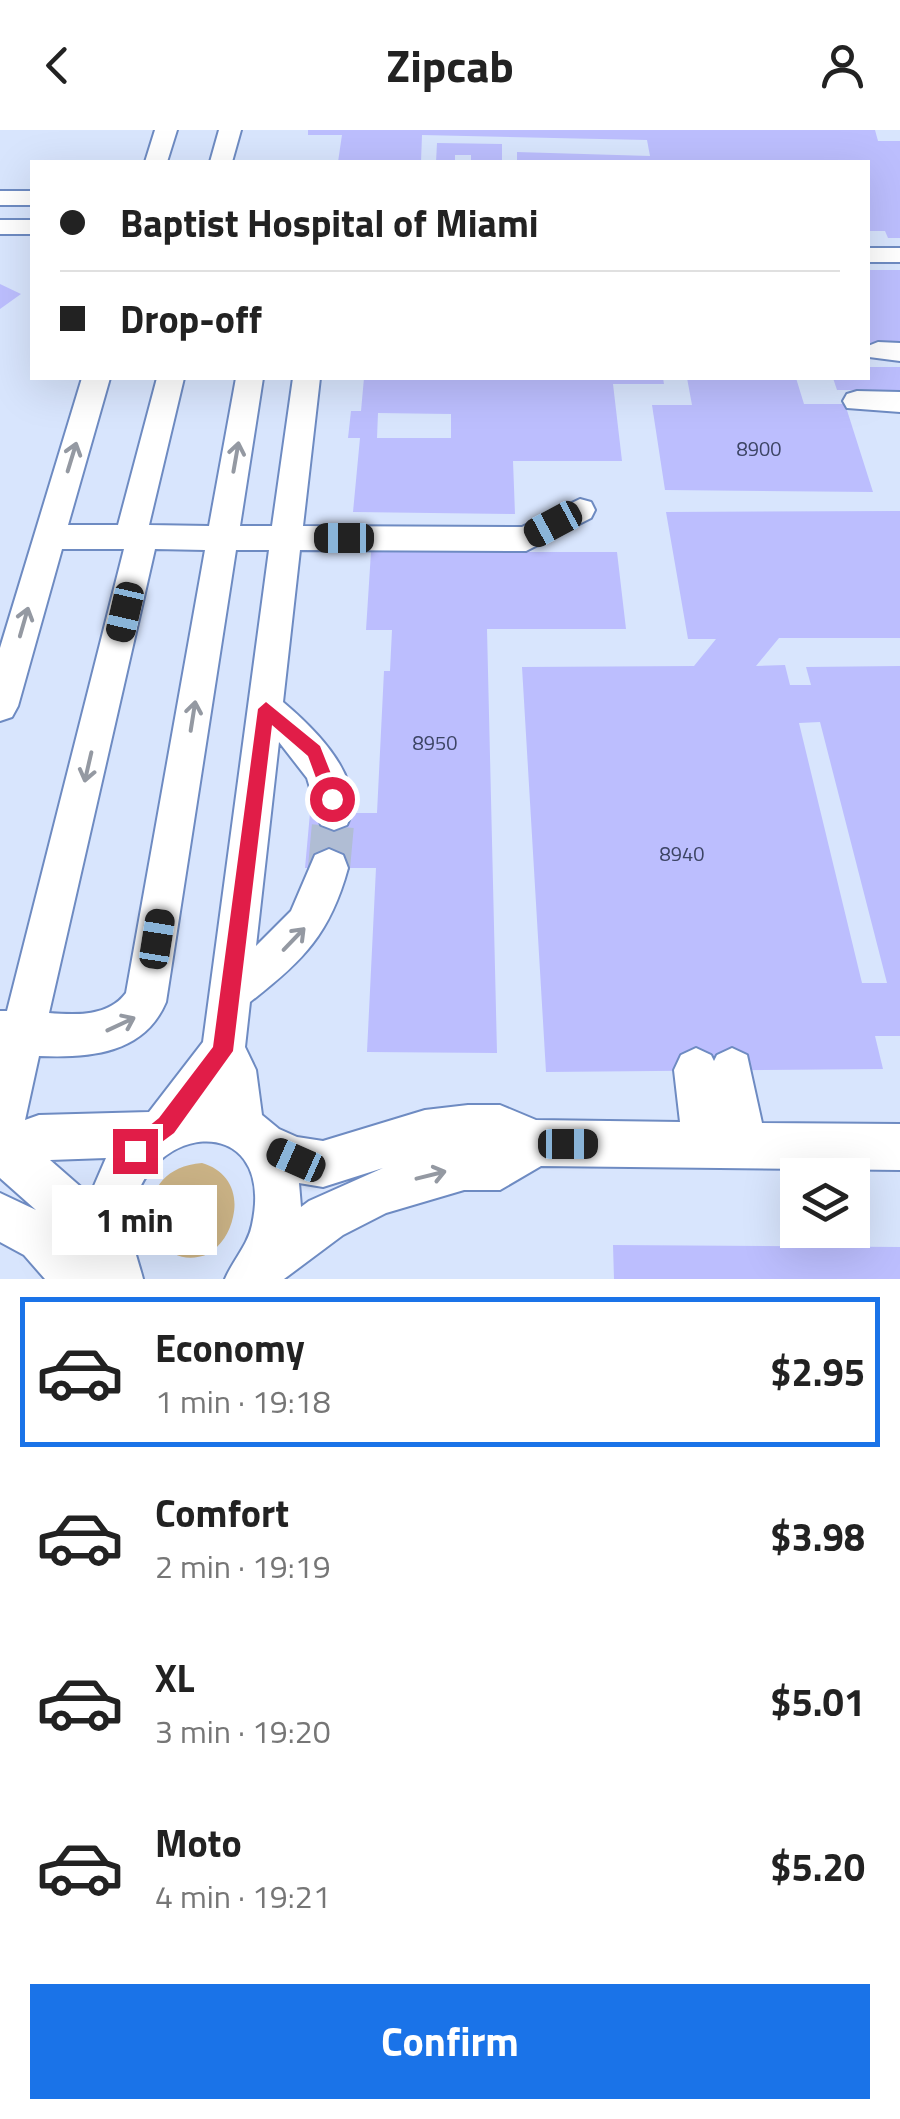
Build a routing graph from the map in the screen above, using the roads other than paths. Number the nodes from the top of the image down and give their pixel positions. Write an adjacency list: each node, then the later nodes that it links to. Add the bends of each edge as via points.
1 (166, 130): 3 (street)
2 (230, 130): 4 (street)
3 (157, 160)
4 (222, 160)
5 (0, 198): 6 (street)
6 (30, 198)
7 (0, 227): 8 (street)
8 (30, 227)
9 (870, 255): 10 (street)
10 (900, 256)
11 (95, 380): 20 (street, one-way to 11)
12 (170, 380): 18 (street)
13 (250, 380): 19 (street, one-way to 13)
14 (306, 380): 21 (street)
15 (857, 400): 16 (street)
16 (900, 402)
17 (580, 510): 21 (street, via 526,539)
18 (137, 536): 19 (street); 20 (street); 27 (street, one-way to 27)
19 (222, 536): 21 (street); 27 (street, one-way to 19, via 109,1031 127,1025 145,1002)
20 (48, 537): 22 (street, one-way to 20)
21 (286, 537): 23 (street)
22 (0, 706)
23 (266, 709): 24 (street, via 314,752); 26 (street)
24 (334, 813)
25 (330, 868): 26 (street, one-way to 25, via 294,942 319,906)
26 (232, 990): 28 (street)
27 (13, 1032): 32 (street)
28 (223, 1051): 30 (street); 31 (street)
29 (714, 1070): 34 (street)
30 (160, 1130): 31 (street, via 192,1116 218,1117); 32 (street); 37 (street, via 135,1151 116,1184)
31 (252, 1135): 33 (street, via 296,1160 323,1164 468,1127 500,1127); 38 (street, via 275,1171 279,1203 273,1237)
32 (1, 1143): 37 (street, via 89,1225)
33 (534, 1143): 34 (street); 38 (street, one-way to 33, via 326,1218 370,1197 464,1167 500,1167)
34 (724, 1145): 35 (street)
35 (900, 1147)
36 (0, 1216): 37 (street)
37 (104, 1269)
38 (254, 1274)

